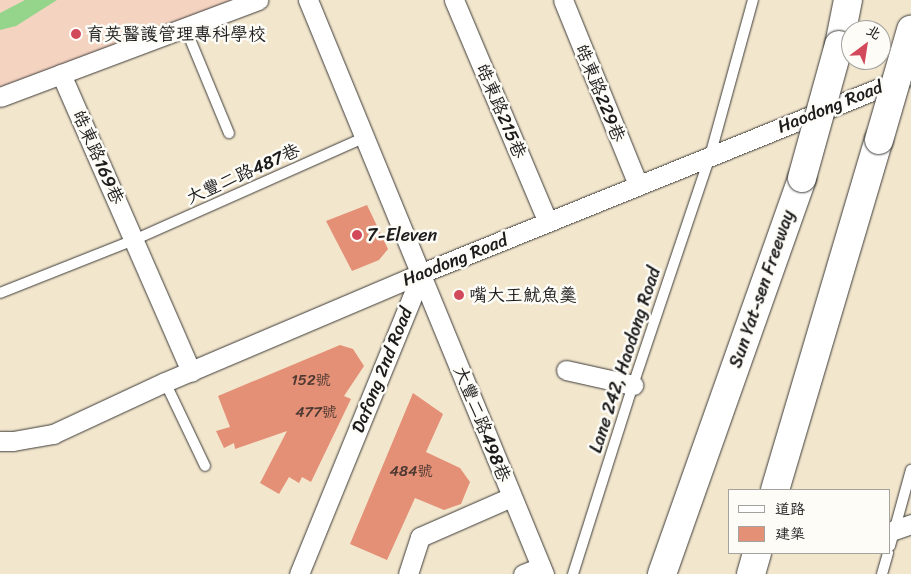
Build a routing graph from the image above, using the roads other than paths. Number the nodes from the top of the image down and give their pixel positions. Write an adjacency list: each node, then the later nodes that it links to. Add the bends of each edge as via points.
1 (258, 0): 7 (street)
2 (308, 0): 13 (street)
3 (454, 0): 16 (street, 皓東路215巷)
4 (563, 0): 15 (street, 皓東路229巷)
5 (753, 0): 14 (lane, Lane 242, Haodong Road)
6 (848, 0): 36 (highway, Sun Yat-sen Freeway, bridge, via 839,45 802,178)
7 (185, 28): 9 (street); 12 (lane)
8 (911, 30): 27 (highway, bridge)
9 (62, 74): 11 (street); 17 (street, 皓東路169巷)
10 (911, 75): 14 (street, Haodong Road)
11 (0, 97)
12 (229, 133)
13 (364, 137): 17 (lane, 大豐二路487巷); 18 (street)
14 (710, 156): 15 (street, Haodong Road); 23 (lane, Lane 242, Haodong Road)
15 (638, 185): 16 (street, Haodong Road)
16 (548, 222): 18 (street, Haodong Road)
17 (134, 240): 19 (lane); 21 (street, 皓東路169巷)
18 (422, 273): 21 (street, Haodong Road); 28 (street, 大豐二路498巷); 33 (street, Dafong 2nd Road)
19 (0, 293)
20 (566, 370): 23 (street)
21 (191, 372): 22 (street, Haodong Road)
22 (165, 382): 24 (street, Haodong Road, via 53,434); 25 (lane)
23 (633, 386): 35 (lane, Lane 242, Haodong Road)
24 (0, 441)
25 (205, 466)
26 (911, 470): 29 (lane)
27 (775, 489)
28 (511, 497): 32 (street, 大豐二路498巷); 34 (street, via 420,537)
29 (898, 533)
30 (757, 554): 37 (highway)
31 (888, 554): 38 (lane)
32 (536, 572)
33 (299, 574)
34 (408, 574)
35 (573, 574)
36 (662, 574)
37 (751, 574)
38 (882, 574)

